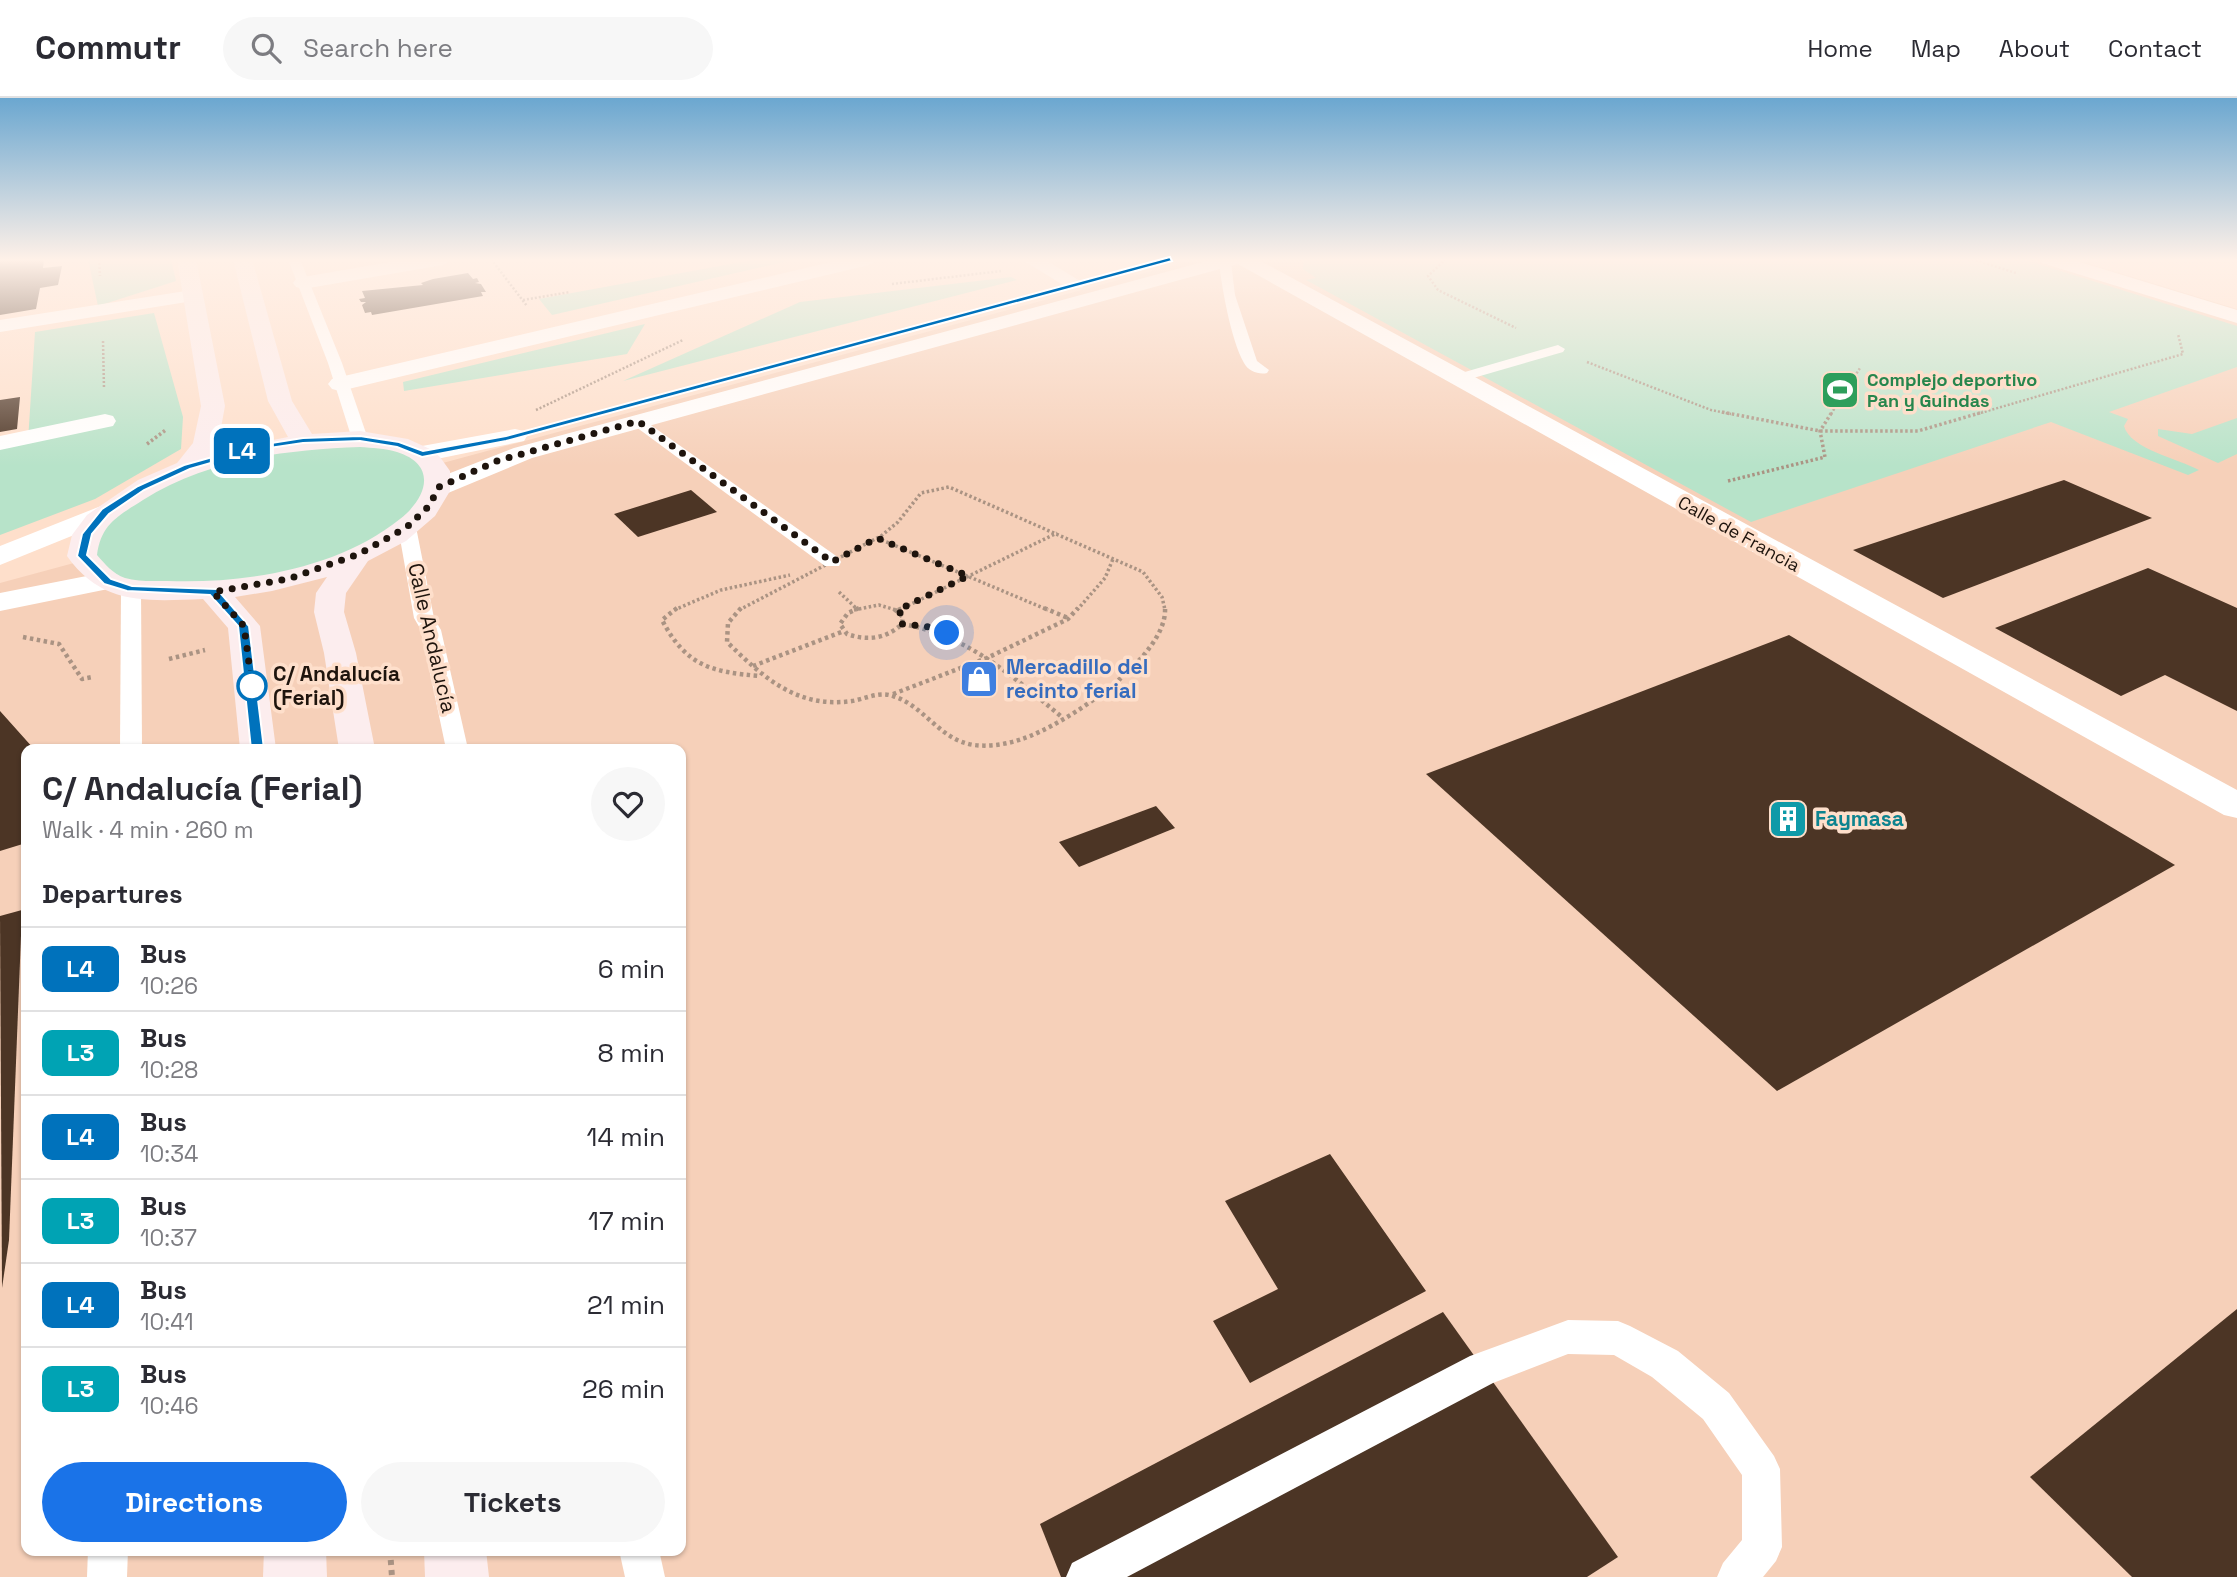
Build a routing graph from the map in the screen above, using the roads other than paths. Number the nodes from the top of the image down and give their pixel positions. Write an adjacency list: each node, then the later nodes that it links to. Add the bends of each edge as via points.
1 (198, 328): 19 (main road, via 212,420 205,444)
2 (260, 328): 16 (main road, via 279,401)
3 (321, 328): 12 (lane)
4 (577, 328): 12 (street)
5 (913, 328): 18 (street, via 541,429)
6 (982, 328): 14 (street)
7 (1240, 328): 10 (lane, via 1251,363)
8 (1361, 328): 11 (street, Calle de Francia)
9 (1558, 349): 11 (lane)
10 (1262, 370)
11 (1456, 379): 33 (street, Calle de Francia)
12 (340, 384): 15 (lane)
13 (105, 421): 17 (street)
14 (638, 421): 20 (street, via 497,461); 25 (lane)
15 (360, 439): 16 (main road); 18 (main road, via 399,444)
16 (303, 440): 19 (main road)
17 (0, 443)
18 (422, 454): 20 (main road, via 438,470)
19 (187, 467): 21 (main road, via 141,488)
20 (439, 487): 22 (main road, via 429,506)
21 (106, 512): 24 (street); 26 (main road, via 87,534 82,556)
22 (407, 527): 23 (main road); 32 (lane, Calle Andalucía)
23 (359, 554): 27 (main road, via 288,579); 31 (main road, via 331,593 329,612)
24 (0, 555)
25 (824, 567)
26 (119, 585): 27 (main road); 28 (street); 29 (lane, via 130,668)
27 (213, 592): 30 (main road, via 244,626)
28 (0, 601)
29 (131, 744)
30 (257, 744)
31 (356, 744)
32 (456, 744)
33 (2237, 806)
34 (108, 1556): 38 (lane)
35 (295, 1556): 39 (main road)
36 (455, 1556): 40 (main road)
37 (640, 1556): 41 (lane)
38 (107, 1577)
39 (295, 1577)
40 (457, 1577)
41 (645, 1577)
42 (1086, 1577): 43 (lane, via 1483,1369 1568,1337 1618,1338 1665,1364 1716,1406 1761,1469 1762,1547)
43 (1737, 1577)

